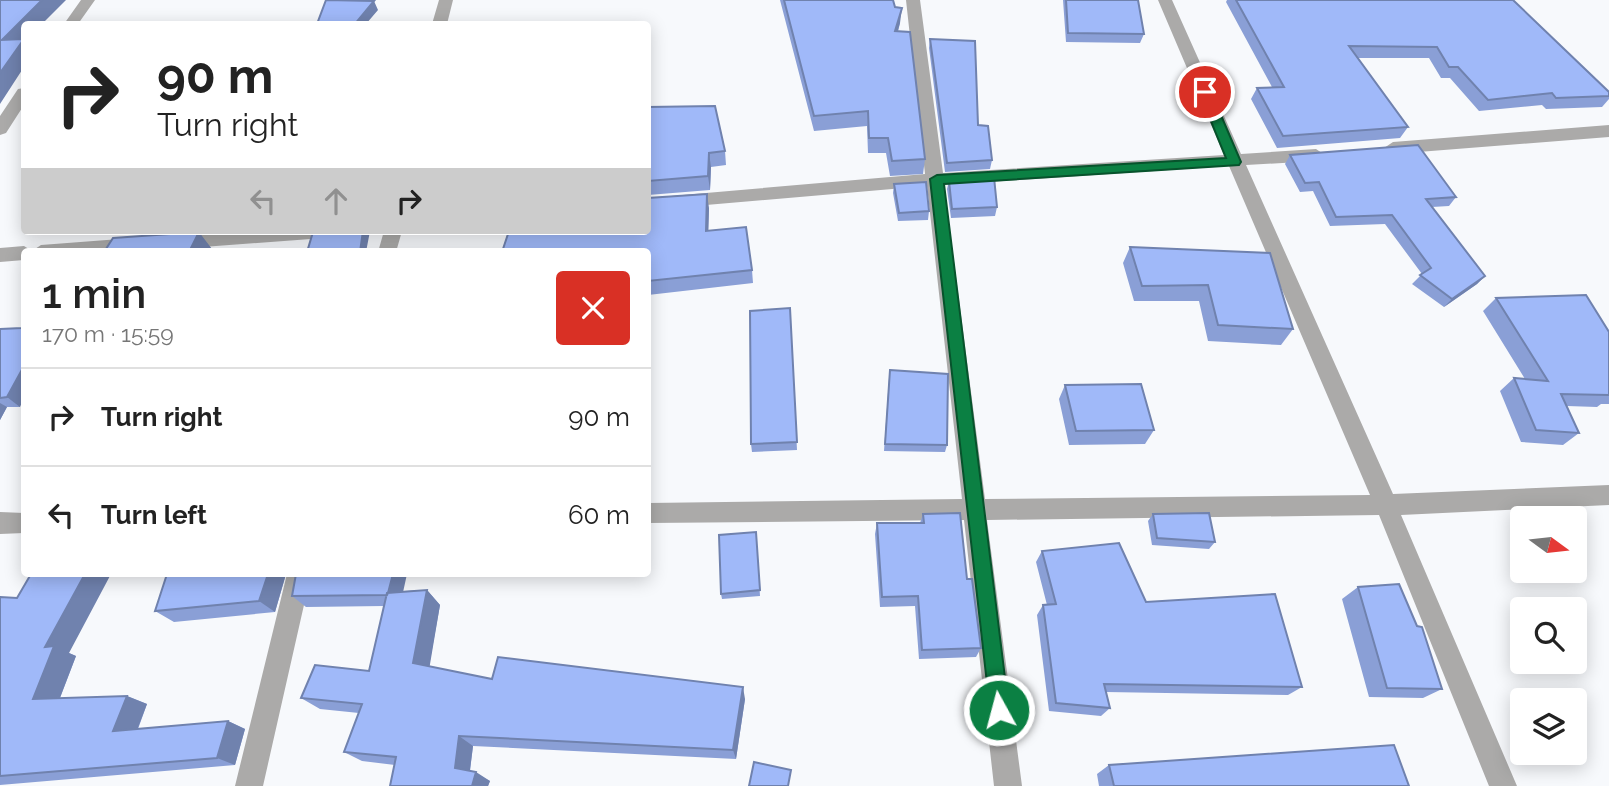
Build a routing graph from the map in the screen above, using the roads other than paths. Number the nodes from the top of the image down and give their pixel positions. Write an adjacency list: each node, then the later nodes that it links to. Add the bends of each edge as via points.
1 (88, 0): 5 (street)
2 (446, 0): 6 (street)
3 (913, 0): 13 (street)
4 (1165, 0): 12 (street)
5 (73, 21)
6 (441, 21)
7 (21, 98): 8 (street)
8 (0, 129)
9 (1609, 131): 10 (street)
10 (1373, 150)
11 (1332, 153): 12 (street)
12 (1234, 162): 13 (street); 20 (street)
13 (937, 179): 14 (street); 21 (street)
14 (651, 204)
15 (272, 235): 16 (street)
16 (98, 248)
17 (21, 253): 18 (street)
18 (0, 255)
19 (1609, 495): 20 (street)
20 (1385, 505): 21 (street); 28 (street)
21 (976, 508): 22 (street); 27 (street)
22 (651, 513)
23 (0, 523): 24 (street)
24 (21, 523)
25 (298, 577): 26 (street)
26 (249, 786)
27 (1008, 786)
28 (1503, 786)

